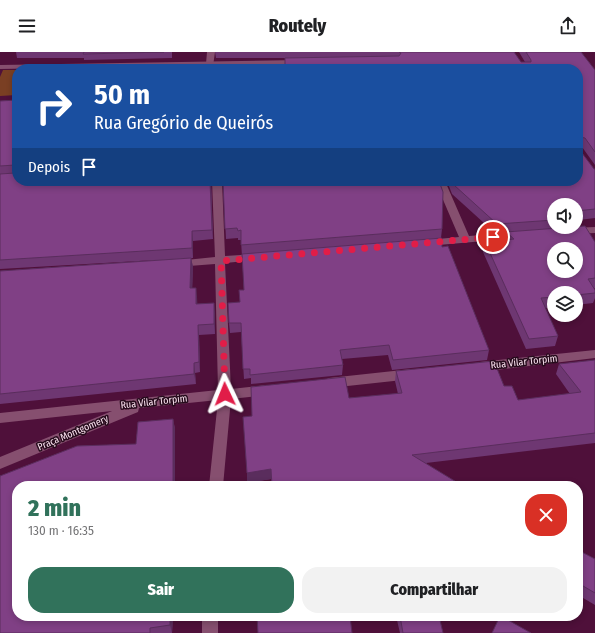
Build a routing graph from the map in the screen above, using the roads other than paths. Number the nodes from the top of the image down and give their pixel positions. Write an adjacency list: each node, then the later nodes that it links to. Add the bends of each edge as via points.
1 (210, 52): 3 (street)
2 (310, 62): 3 (street)
3 (210, 64)
4 (0, 67): 5 (street)
5 (12, 67)
6 (217, 186): 14 (street)
7 (442, 186): 11 (street)
8 (595, 230): 9 (street)
9 (583, 231)
10 (527, 234): 11 (street)
11 (465, 239): 12 (street)
12 (418, 243)
13 (268, 256): 14 (street)
14 (221, 261): 15 (street); 21 (street)
15 (164, 265)
16 (595, 354): 17 (street, Rua Vilar Torpim)
17 (469, 368)
18 (422, 373): 19 (street)
19 (319, 384)
20 (280, 388): 21 (street, Rua Vilar Torpim)
21 (225, 394): 22 (street, Rua Vilar Torpim); 25 (street)
22 (147, 402): 23 (street, Rua Vilar Torpim); 24 (street, Praça Montgomery)
23 (0, 418)
24 (0, 463)
25 (216, 481)
26 (210, 621): 27 (street)
27 (210, 633)

